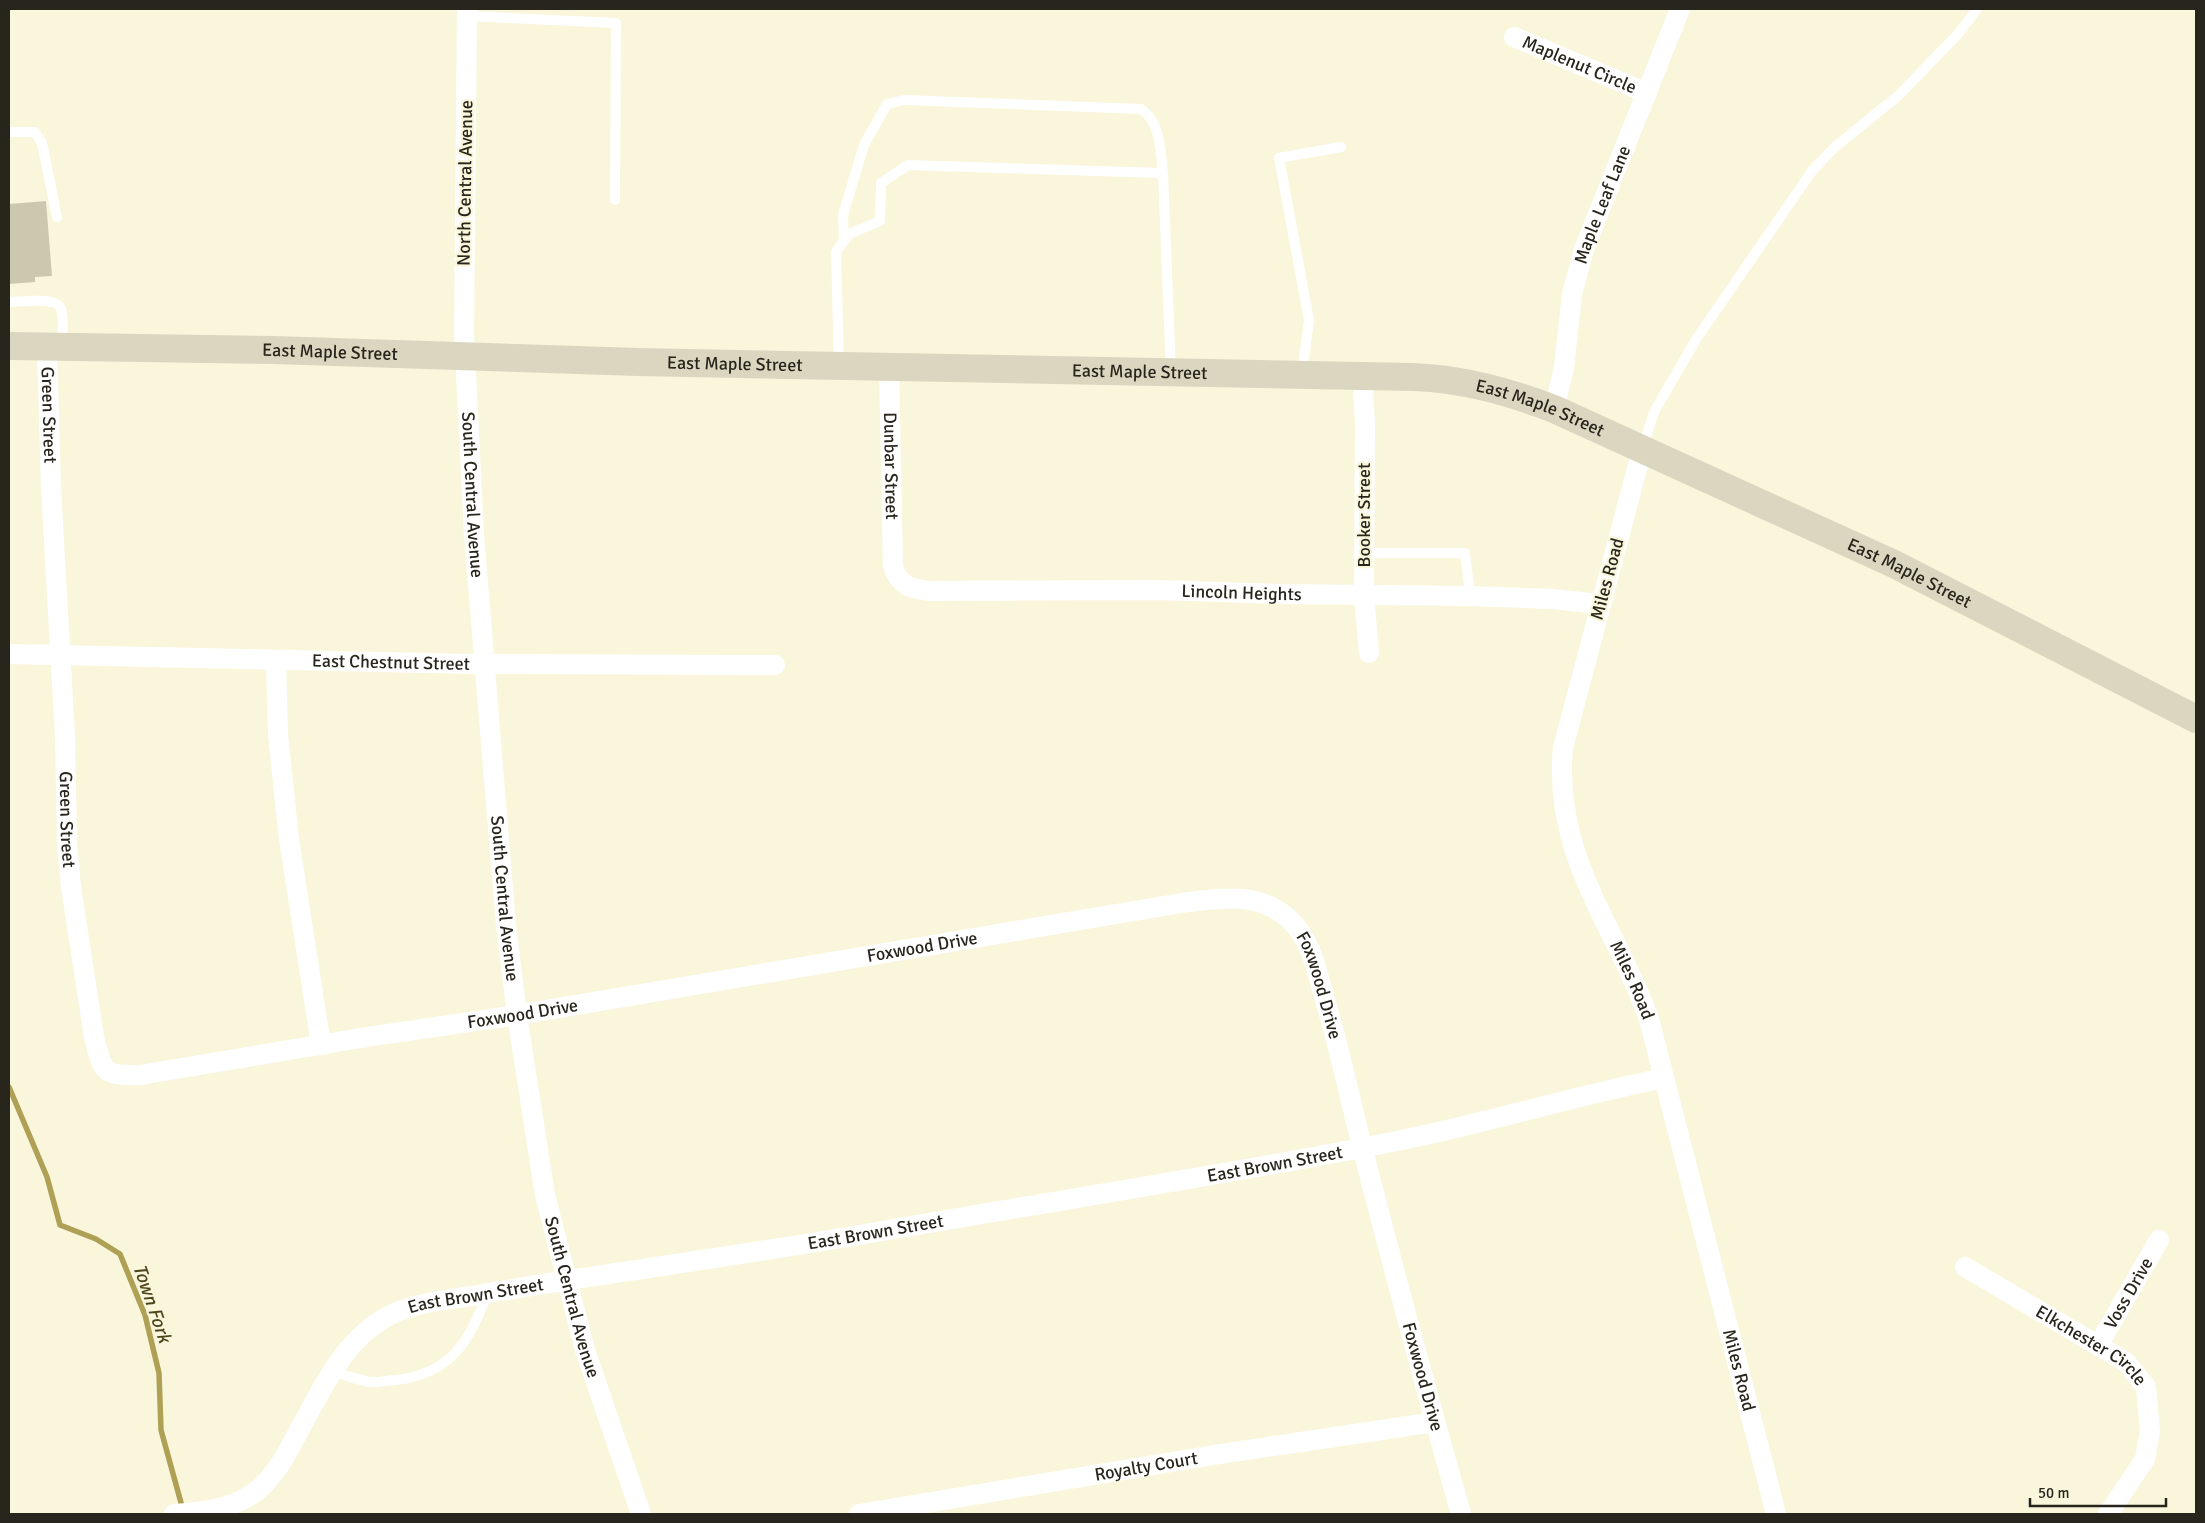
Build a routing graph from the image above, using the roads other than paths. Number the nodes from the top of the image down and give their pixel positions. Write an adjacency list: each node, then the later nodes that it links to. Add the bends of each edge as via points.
1 (1680, 9): 5 (street, Maple Leaf Lane)
2 (1977, 9): 22 (lane, via 1958,34 1898,96 1836,146 1812,171 1697,338 1655,410)
3 (467, 12): 9 (lane, via 616,23); 15 (street, North Central Avenue)
4 (1514, 37): 5 (street, Maplenut Circle)
5 (1647, 93): 21 (street, Maple Leaf Lane, via 1582,256 1572,294 1564,368)
6 (9, 132): 10 (lane, via 36,132 42,143)
7 (1340, 147): 19 (lane, via 1279,158 1309,320)
8 (1163, 173): 11 (lane, via 908,165 881,183 880,221 849,234); 11 (lane, via 1157,132 1148,114 1140,109 904,100 887,104 864,144 843,215); 18 (lane)
9 (615, 200)
10 (58, 217)
11 (844, 241): 16 (lane, via 836,252)
12 (9, 302): 14 (lane, via 51,301 58,305 61,310)
13 (9, 346): 14 (main road, East Maple Street)
14 (55, 346): 15 (main road, East Maple Street); 30 (street, Green Street, via 51,488)
15 (465, 357): 16 (main road, East Maple Street); 32 (street, South Central Avenue)
16 (839, 365): 17 (main road, East Maple Street)
17 (889, 366): 18 (main road, East Maple Street); 24 (street, Dunbar Street)
18 (1171, 372): 19 (main road, East Maple Street)
19 (1302, 375): 20 (main road, East Maple Street)
20 (1362, 376): 21 (main road, East Maple Street, via 1467,382 1510,393); 23 (street, Booker Street)
21 (1554, 410): 22 (main road, East Maple Street)
22 (1642, 450): 27 (street, Miles Road); 34 (main road, East Maple Street, via 1909,571)
23 (1365, 553): 25 (street, Booker Street); 26 (lane, via 1466,553)
24 (893, 566): 25 (street, Lincoln Heights, via 900,582 930,591 1157,590)
25 (1364, 595): 26 (street, Lincoln Heights); 29 (street, Booker Street)
26 (1470, 596): 27 (street, Lincoln Heights)
27 (1601, 604): 37 (street, Miles Road, via 1563,748 1564,810 1575,852 1594,902 1649,1019)
28 (9, 654): 30 (street, East Chestnut Street)
29 (1369, 654)
30 (60, 656): 31 (street, East Chestnut Street); 36 (street, Green Street, via 71,887 94,1037 106,1069 118,1076 140,1075)
31 (276, 660): 32 (street, East Chestnut Street); 36 (street, via 278,735 289,839)
32 (484, 663): 33 (street, East Chestnut Street); 35 (street, South Central Avenue, via 506,925)
33 (775, 665)
34 (2196, 719)
35 (517, 1015): 36 (street, Foxwood Drive); 38 (street, Foxwood Drive, via 1182,903 1241,898 1274,908 1289,918 1311,950 1336,1036); 41 (street, South Central Avenue, via 545,1196)
36 (321, 1045)
37 (1664, 1078): 38 (street, East Brown Street); 50 (street, Miles Road)
38 (1362, 1148): 41 (street, East Brown Street, via 1078,1199); 45 (street, Foxwood Drive)
39 (2159, 1240): 43 (street, Voss Drive)
40 (1965, 1267): 43 (street, Elkchester Circle)
41 (566, 1280): 42 (street, East Brown Street); 47 (street, South Central Avenue, via 585,1350)
42 (488, 1293): 44 (street, East Brown Street, via 430,1302 392,1313 360,1336); 44 (lane, via 473,1331 452,1358 432,1370 405,1379 372,1382)
43 (2098, 1346): 51 (street, Elkchester Circle, via 2126,1362 2146,1386 2150,1431 2145,1458)
44 (333, 1372): 46 (street, East Brown Street, via 265,1484 235,1503 202,1512)
45 (1435, 1422): 48 (street, Royalty Court); 49 (street, Foxwood Drive)
46 (174, 1514)
47 (640, 1514)
48 (859, 1514)
49 (1461, 1514)
50 (1776, 1514)
51 (2108, 1514)

